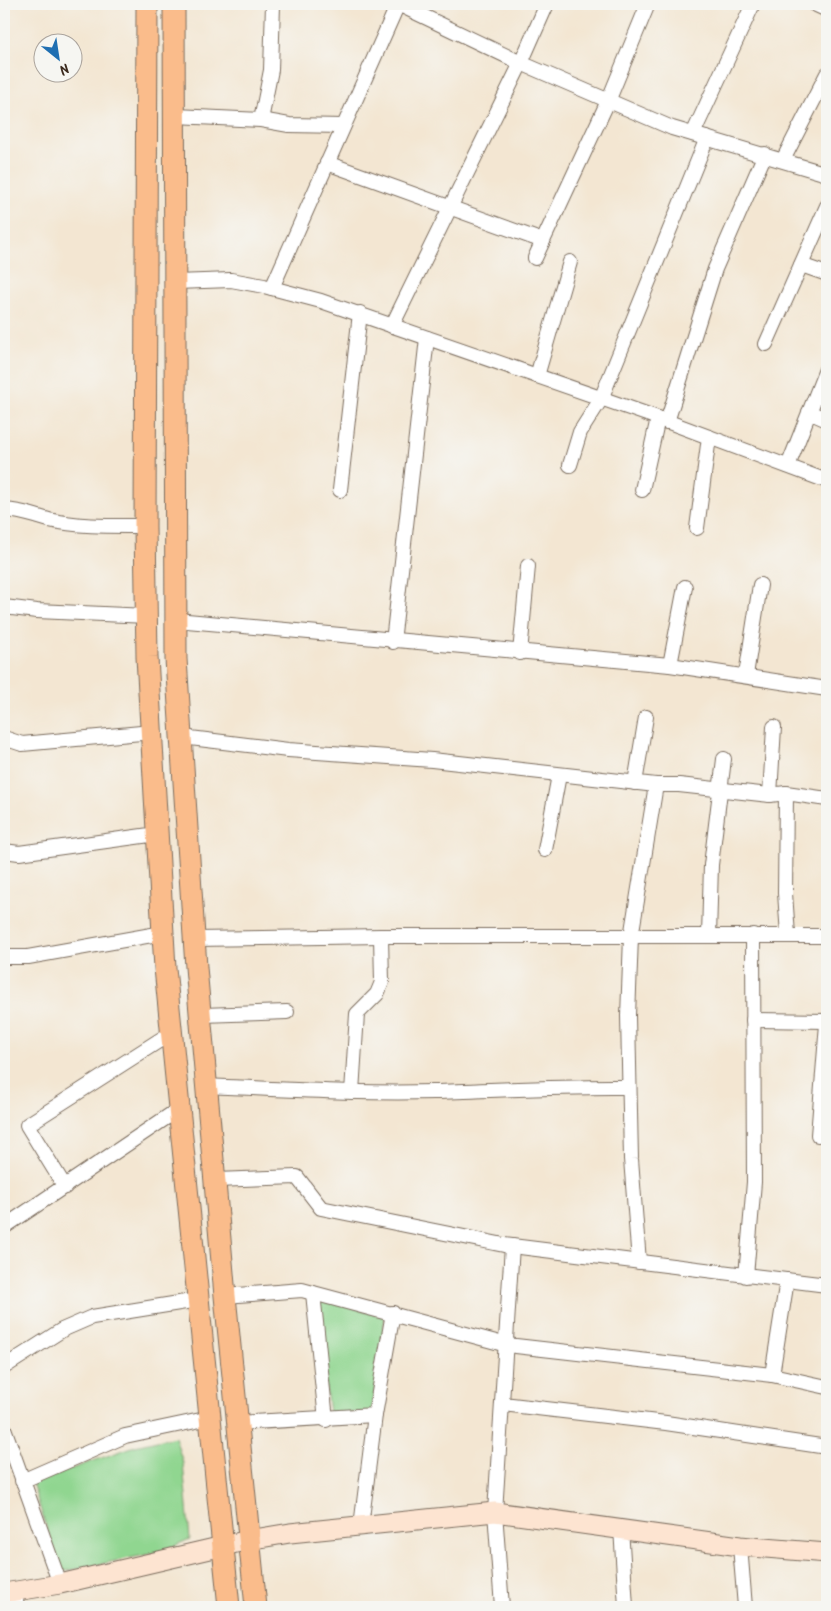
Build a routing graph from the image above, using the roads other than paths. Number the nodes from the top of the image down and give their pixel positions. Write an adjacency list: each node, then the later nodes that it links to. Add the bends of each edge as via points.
1 (147, 4): 47 (main road)
2 (174, 4): 12 (main road)
3 (273, 4): 13 (street, via 271,70)
4 (547, 4): 9 (street)
5 (648, 4): 11 (street)
6 (753, 4): 15 (street)
7 (814, 4): 8 (street)
8 (827, 10)
9 (521, 63): 11 (street); 14 (street, via 398,4); 21 (street)
10 (827, 74): 18 (street)
11 (609, 99): 15 (street, via 672,128); 23 (street)
12 (176, 116): 13 (street); 28 (main road)
13 (261, 120): 14 (street, via 290,125)
14 (343, 126): 19 (street)
15 (693, 134): 16 (street)
16 (707, 138): 17 (street); 36 (street)
17 (765, 154): 18 (street); 38 (street, via 715,269)
18 (784, 160): 20 (street)
19 (327, 163): 21 (street); 29 (street)
20 (827, 174)
21 (450, 206): 23 (street); 31 (street)
22 (827, 206): 26 (street)
23 (543, 242): 24 (street)
24 (535, 258)
25 (570, 262): 35 (street)
26 (801, 265): 27 (street); 33 (street)
27 (827, 274)
28 (176, 282): 29 (street, via 231,280); 54 (main road)
29 (272, 288): 30 (street)
30 (360, 313): 31 (street); 44 (street)
31 (392, 326): 32 (street)
32 (427, 338): 35 (street); 55 (street)
33 (766, 344)
34 (827, 367): 37 (street)
35 (537, 376): 36 (street)
36 (601, 399): 38 (street); 41 (street, via 580,432)
37 (809, 412): 39 (street); 42 (street)
38 (662, 420): 40 (street); 45 (street)
39 (827, 420)
40 (709, 437): 42 (street); 48 (street)
41 (570, 465)
42 (788, 466): 43 (street)
43 (827, 481)
44 (340, 490)
45 (642, 490)
46 (4, 510): 47 (street, via 95,526)
47 (145, 526): 53 (main road)
48 (697, 528)
49 (528, 566): 56 (street)
50 (760, 585): 58 (street)
51 (685, 587): 57 (street)
52 (4, 607): 53 (street)
53 (147, 616): 62 (main road)
54 (176, 620): 55 (street); 63 (main road)
55 (393, 642): 56 (street)
56 (520, 653): 57 (street)
57 (670, 665): 58 (street)
58 (746, 675): 59 (street)
59 (827, 689)
60 (646, 717): 67 (street)
61 (774, 727): 71 (street)
62 (152, 732): 64 (street, via 22,744); 73 (main road)
63 (182, 737): 66 (street); 83 (main road)
64 (4, 738)
65 (724, 759): 69 (street)
66 (559, 775): 67 (street); 74 (street)
67 (635, 783): 68 (street)
68 (656, 785): 69 (street); 82 (street)
69 (720, 790): 71 (street); 80 (street, via 711,866)
70 (786, 793): 71 (street); 72 (street); 78 (street)
71 (770, 795)
72 (827, 799)
73 (157, 834): 75 (street, via 19,853); 76 (main road)
74 (545, 850)
75 (4, 851)
76 (163, 933): 84 (street, via 28,957); 89 (main road)
77 (753, 935): 78 (street); 80 (street); 87 (street)
78 (788, 935): 81 (street)
79 (381, 936): 82 (street); 83 (street); 92 (street, via 382,982 377,994 358,1014)
80 (709, 936): 82 (street)
81 (827, 936)
82 (631, 938): 91 (street)
83 (194, 939): 86 (main road)
84 (4, 957)
85 (286, 1012): 86 (street)
86 (202, 1015): 90 (main road)
87 (753, 1020): 88 (street); 101 (street, via 754,1182)
88 (827, 1023): 95 (street)
89 (171, 1033): 94 (main road); 97 (street, via 27,1125)
90 (206, 1086): 92 (street); 93 (main road)
91 (628, 1087): 92 (street); 100 (street, via 630,1159)
92 (352, 1092)
93 (209, 1108): 94 (main road); 96 (main road)
94 (179, 1109): 97 (street); 106 (main road)
95 (818, 1135)
96 (216, 1180): 99 (street, via 297,1177 321,1208); 105 (main road)
97 (66, 1187): 98 (street)
98 (4, 1227)
99 (512, 1246): 100 (street); 108 (street)
100 (639, 1262): 101 (street)
101 (746, 1276): 102 (street)
102 (788, 1280): 103 (street); 110 (street)
103 (827, 1285)
104 (313, 1293): 105 (street, via 302,1290); 107 (street); 115 (street)
105 (225, 1296): 106 (main road); 116 (main road)
106 (198, 1300): 109 (street, via 92,1317 62,1330); 114 (main road)
107 (393, 1313): 108 (street); 113 (street)
108 (507, 1345): 110 (street); 112 (street)
109 (4, 1368)
110 (772, 1375): 111 (street)
111 (827, 1387)
112 (503, 1404): 118 (street, via 666,1423); 120 (street)
113 (375, 1416): 115 (street); 121 (street)
114 (210, 1418): 119 (street, via 125,1436); 124 (main road)
115 (326, 1420): 116 (street)
116 (237, 1423): 123 (main road)
117 (4, 1428): 119 (street)
118 (827, 1447)
119 (22, 1481): 127 (street)
120 (495, 1512): 121 (street); 122 (street); 131 (street)
121 (361, 1526): 123 (street)
122 (620, 1528): 125 (street); 132 (street)
123 (249, 1540): 124 (street); 130 (main road)
124 (222, 1546): 127 (street); 129 (main road)
125 (740, 1546): 126 (street); 133 (street)
126 (827, 1553)
127 (60, 1584): 128 (street)
128 (12, 1597)
129 (229, 1607)
130 (256, 1607)
131 (502, 1607)
132 (626, 1607)
133 (745, 1607)

